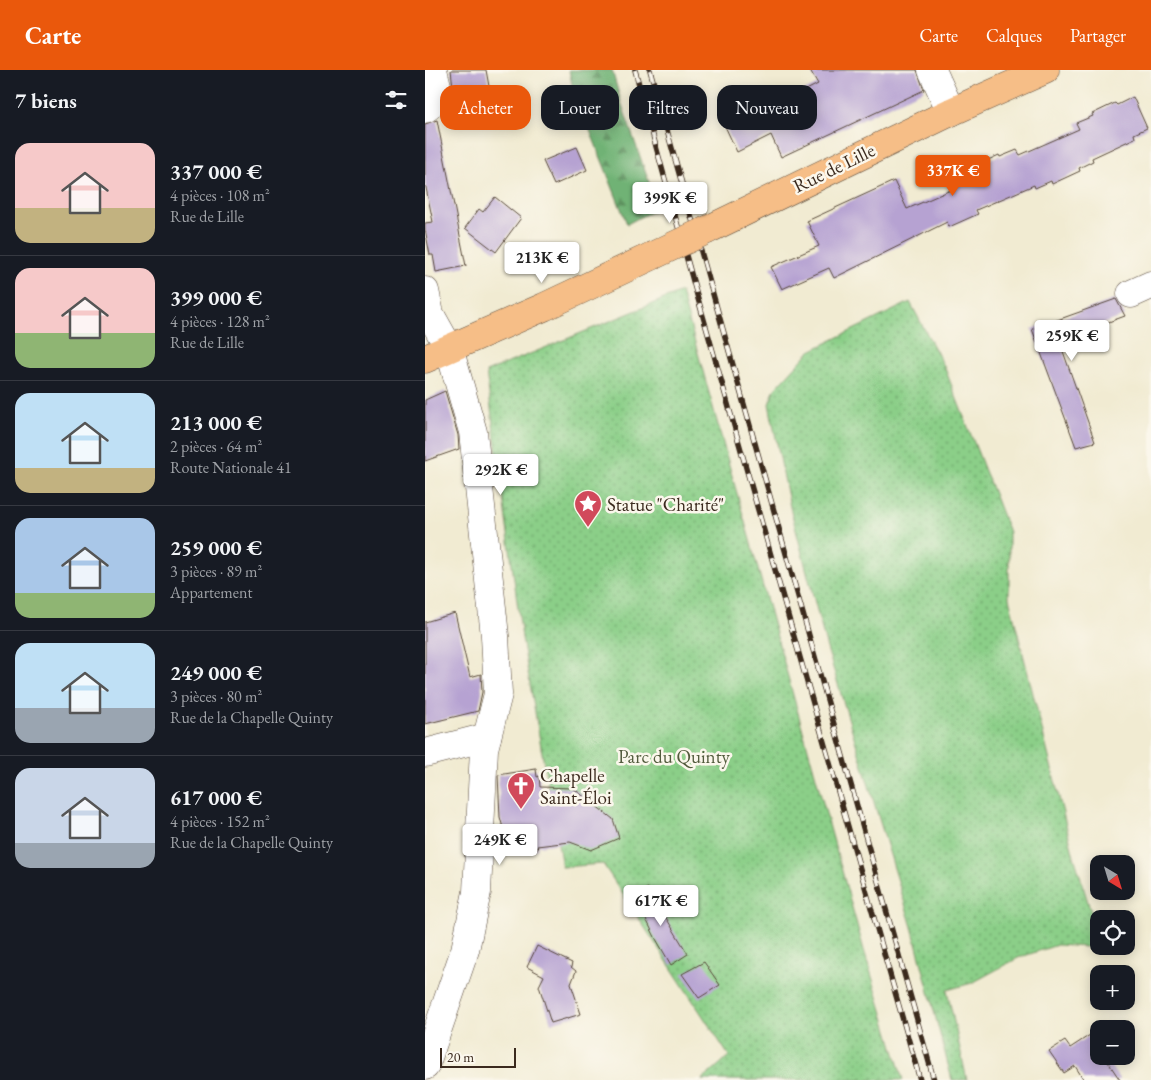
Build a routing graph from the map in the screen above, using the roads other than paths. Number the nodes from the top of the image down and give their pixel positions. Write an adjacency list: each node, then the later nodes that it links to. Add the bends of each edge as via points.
1 (433, 70): 4 (street, via 438,90)
2 (932, 70): 5 (street)
3 (1045, 70): 5 (main road, Rue de Lille)
4 (425, 109)
5 (951, 112): 7 (main road, Rue de Lille, bridge, via 652,256)
6 (425, 291): 7 (street, via 430,314)
7 (449, 348): 8 (main road, Rue de Lille); 9 (street, via 473,432 495,636 498,694)
8 (425, 359)
9 (487, 737): 10 (street); 11 (street, via 477,892 465,950)
10 (425, 753)
11 (425, 1066)

